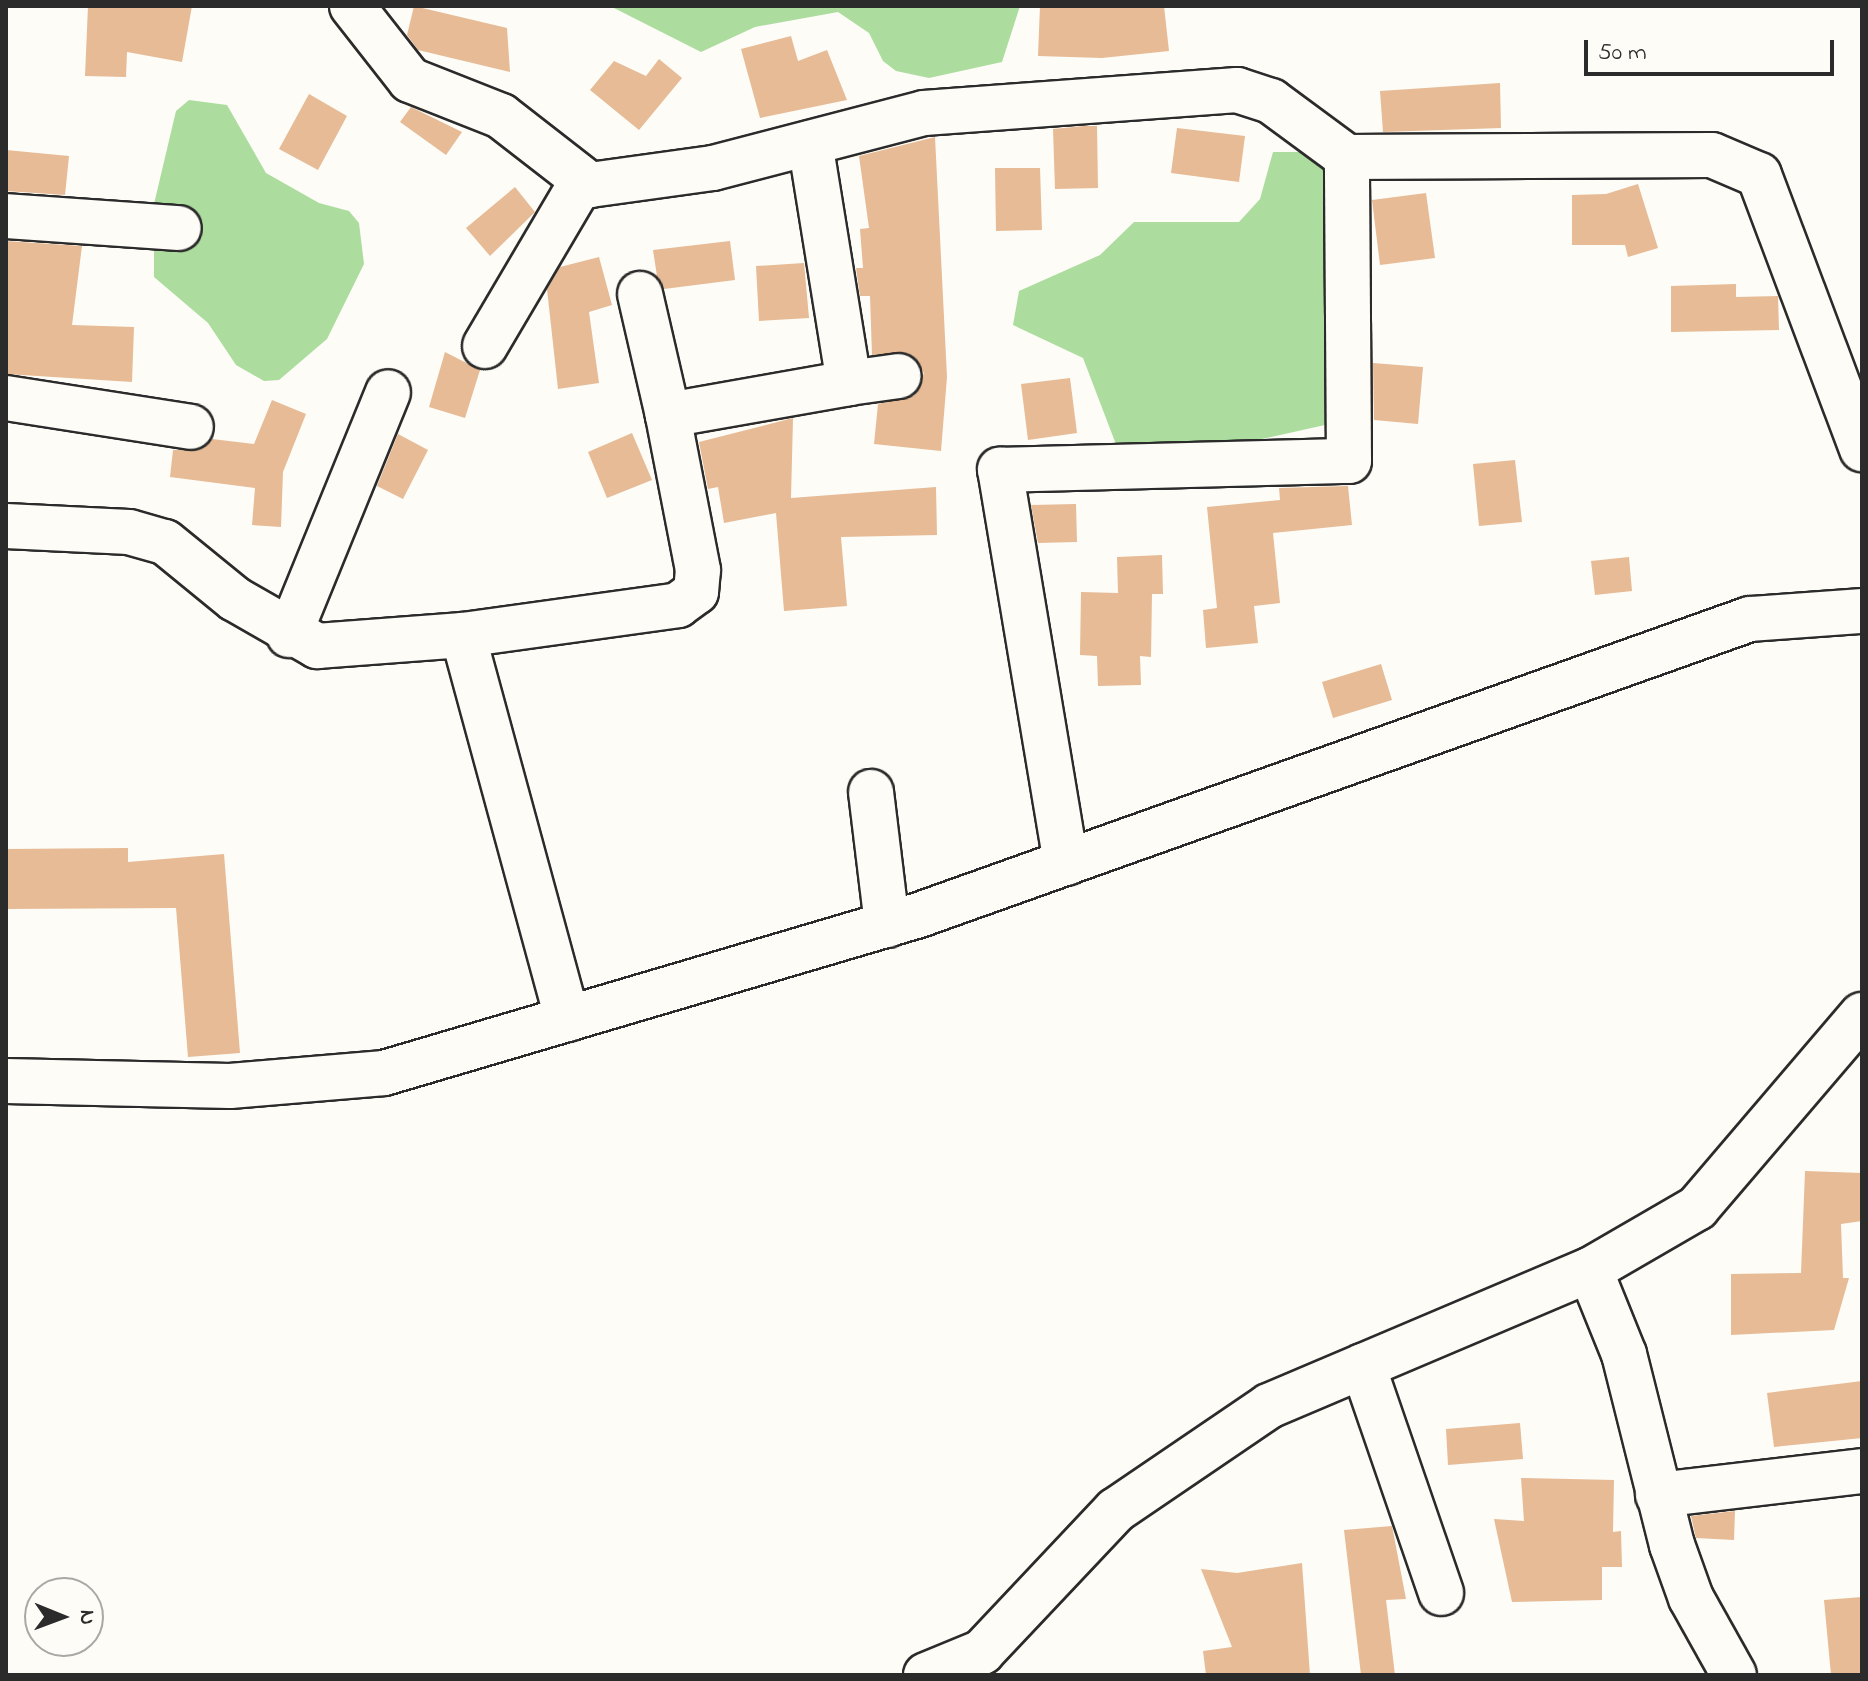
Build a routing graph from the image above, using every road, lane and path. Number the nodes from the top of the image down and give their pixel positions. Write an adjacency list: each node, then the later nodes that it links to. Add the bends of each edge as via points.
1 (361, 10): 4 (street, via 410,80 501,116)
2 (810, 143): 3 (street, via 924,113 1237,90 1271,101); 4 (street, via 713,168); 10 (street)
3 (1347, 157): 15 (street, via 1712,155 1759,175); 21 (street, via 1349,461 1000,470)
4 (581, 183): 8 (street)
5 (6, 216): 6 (street)
6 (179, 228)
7 (640, 294): 13 (street)
8 (485, 346)
9 (899, 376): 10 (street)
10 (849, 383): 13 (street)
11 (388, 392): 18 (street)
12 (6, 398): 14 (street)
13 (668, 415): 19 (street, via 698,570 696,592 678,605)
14 (191, 427)
15 (1862, 449)
16 (6, 526): 18 (street, via 129,532 165,542)
17 (1862, 611): 21 (street, via 1750,619)
18 (289, 635): 19 (street, via 317,646)
19 (463, 635): 24 (street)
20 (871, 792): 22 (street)
21 (1066, 863): 22 (street)
22 (887, 925): 24 (street)
23 (1862, 1015): 26 (street, via 1697,1208)
24 (567, 1019): 25 (street, via 384,1073 305,1083)
25 (6, 1081)
26 (1590, 1270): 27 (street); 29 (street, via 1624,1354)
27 (1363, 1366): 30 (street); 31 (street, via 1269,1406 1116,1510 982,1652)
28 (1862, 1471): 29 (street)
29 (1658, 1495): 32 (street, via 1691,1598)
30 (1441, 1593)
31 (926, 1675)
32 (1734, 1675)

